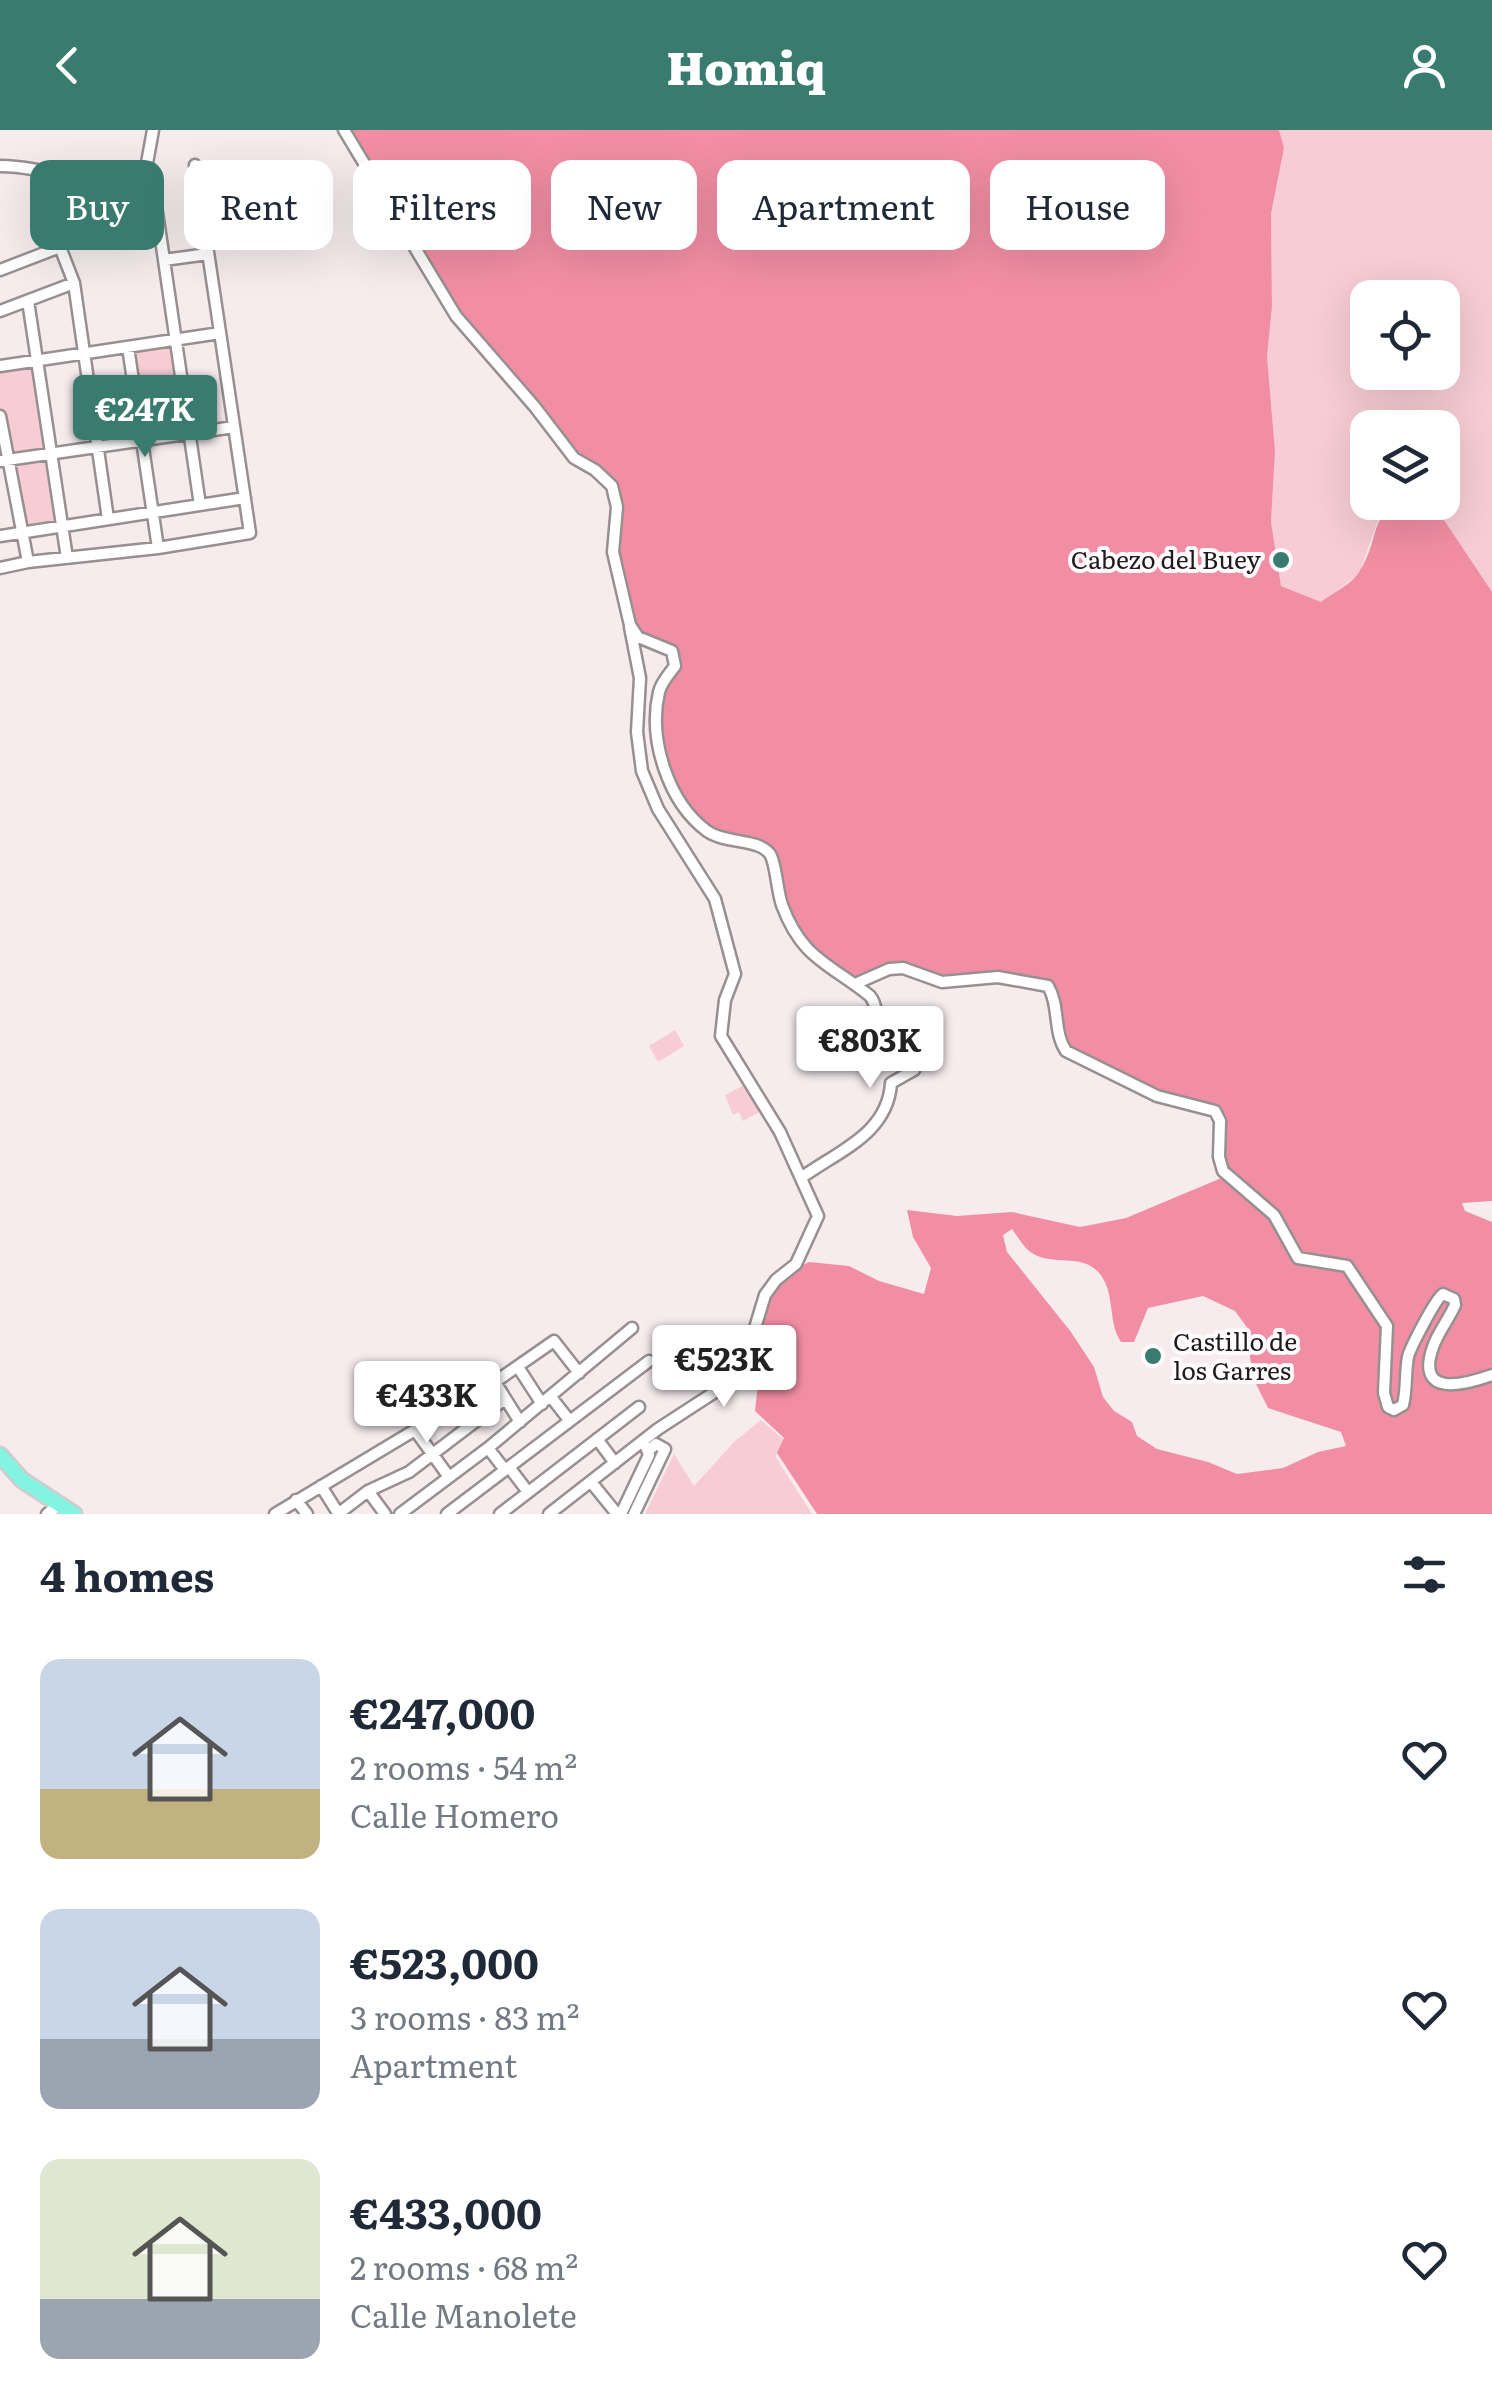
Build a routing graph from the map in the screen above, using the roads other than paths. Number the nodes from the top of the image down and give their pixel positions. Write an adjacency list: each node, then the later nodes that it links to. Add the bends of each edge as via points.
1 (153, 130): 3 (street, via 145,174 128,188)
2 (344, 130): 36 (street, via 456,316 574,458 612,486 613,552)
3 (0, 166)
4 (163, 250): 7 (street)
5 (207, 250): 6 (street)
6 (208, 254): 7 (street); 12 (street)
7 (164, 260): 13 (street)
8 (0, 270): 9 (street, via 60,248)
9 (74, 283): 10 (street); 15 (street)
10 (28, 301): 11 (street); 16 (street)
11 (0, 311)
12 (220, 333): 13 (street); 19 (street)
13 (175, 340): 14 (street); 20 (street)
14 (128, 347): 15 (street); 21 (street)
15 (84, 354): 16 (street); 22 (street)
16 (37, 361): 17 (street); 23 (street)
17 (0, 366)
18 (0, 416): 24 (street)
19 (234, 427): 20 (street); 25 (street)
20 (189, 434): 21 (street); 26 (street)
21 (142, 440): 22 (street); 27 (street)
22 (98, 447): 23 (street); 28 (street)
23 (51, 454): 24 (street); 29 (street)
24 (3, 461): 30 (street)
25 (245, 498): 26 (street); 32 (street, via 250,533)
26 (200, 505): 27 (street)
27 (152, 512): 28 (street); 32 (street)
28 (108, 518): 29 (street)
29 (62, 526): 30 (street); 33 (street)
30 (20, 531): 31 (street); 34 (street)
31 (0, 536)
32 (158, 548): 33 (street)
33 (66, 558): 34 (street)
34 (28, 562): 35 (street)
35 (0, 568)
36 (630, 626): 37 (street, via 638,637 672,651 674,666 660,689 659,747 685,808 708,832 760,844 772,856 788,922 804,950); 38 (street, via 640,678 636,732 642,771 715,900 734,974 721,1036)
37 (855, 984): 38 (street, via 877,1007 875,1046 913,1062 914,1070 890,1083 884,1113 865,1135); 43 (street, via 903,968 942,982 998,977 1048,986 1066,1051 1157,1096 1215,1111 1224,1170 1274,1215 1298,1258 1336,1262 1353,1272 1387,1326 1388,1407 1403,1405 1411,1348 1443,1294 1455,1305 1433,1345 1434,1378 1450,1386)
38 (801, 1178): 51 (street, via 818,1216 796,1264 765,1295 755,1328 767,1358)
39 (632, 1328): 42 (street)
40 (649, 1361): 48 (street)
41 (518, 1367): 42 (street, via 554,1342); 44 (street); 46 (street)
42 (579, 1373): 46 (street)
43 (1492, 1375)
44 (495, 1382): 45 (street); 50 (street)
45 (505, 1399): 49 (street); 56 (street)
46 (546, 1401): 48 (street); 49 (street)
47 (639, 1407): 52 (street)
48 (569, 1420): 58 (street)
49 (520, 1422): 53 (street)
50 (416, 1430): 56 (street); 61 (street)
51 (658, 1436): 54 (street); 77 (street, via 665,1450)
52 (597, 1439): 57 (street); 63 (street)
53 (488, 1448): 58 (street); 59 (street)
54 (644, 1448): 57 (street); 76 (street, via 649,1456)
55 (0, 1455): 65 (main road)
56 (432, 1455): 59 (street); 62 (street)
57 (615, 1463): 60 (street)
58 (507, 1468): 63 (street); 74 (street)
59 (449, 1478): 73 (street)
60 (591, 1482): 66 (street); 76 (street)
61 (321, 1486): 64 (street); 71 (street)
62 (368, 1491): 71 (street); 72 (street)
63 (528, 1492): 67 (street)
64 (296, 1500): 69 (street); 70 (street)
65 (53, 1510): 68 (main road)
66 (565, 1510): 75 (street)
67 (502, 1513)
68 (74, 1514)
69 (275, 1514)
70 (307, 1514)
71 (338, 1514)
72 (384, 1514)
73 (400, 1514)
74 (447, 1514)
75 (550, 1514)
76 (619, 1514)
77 (634, 1514)

